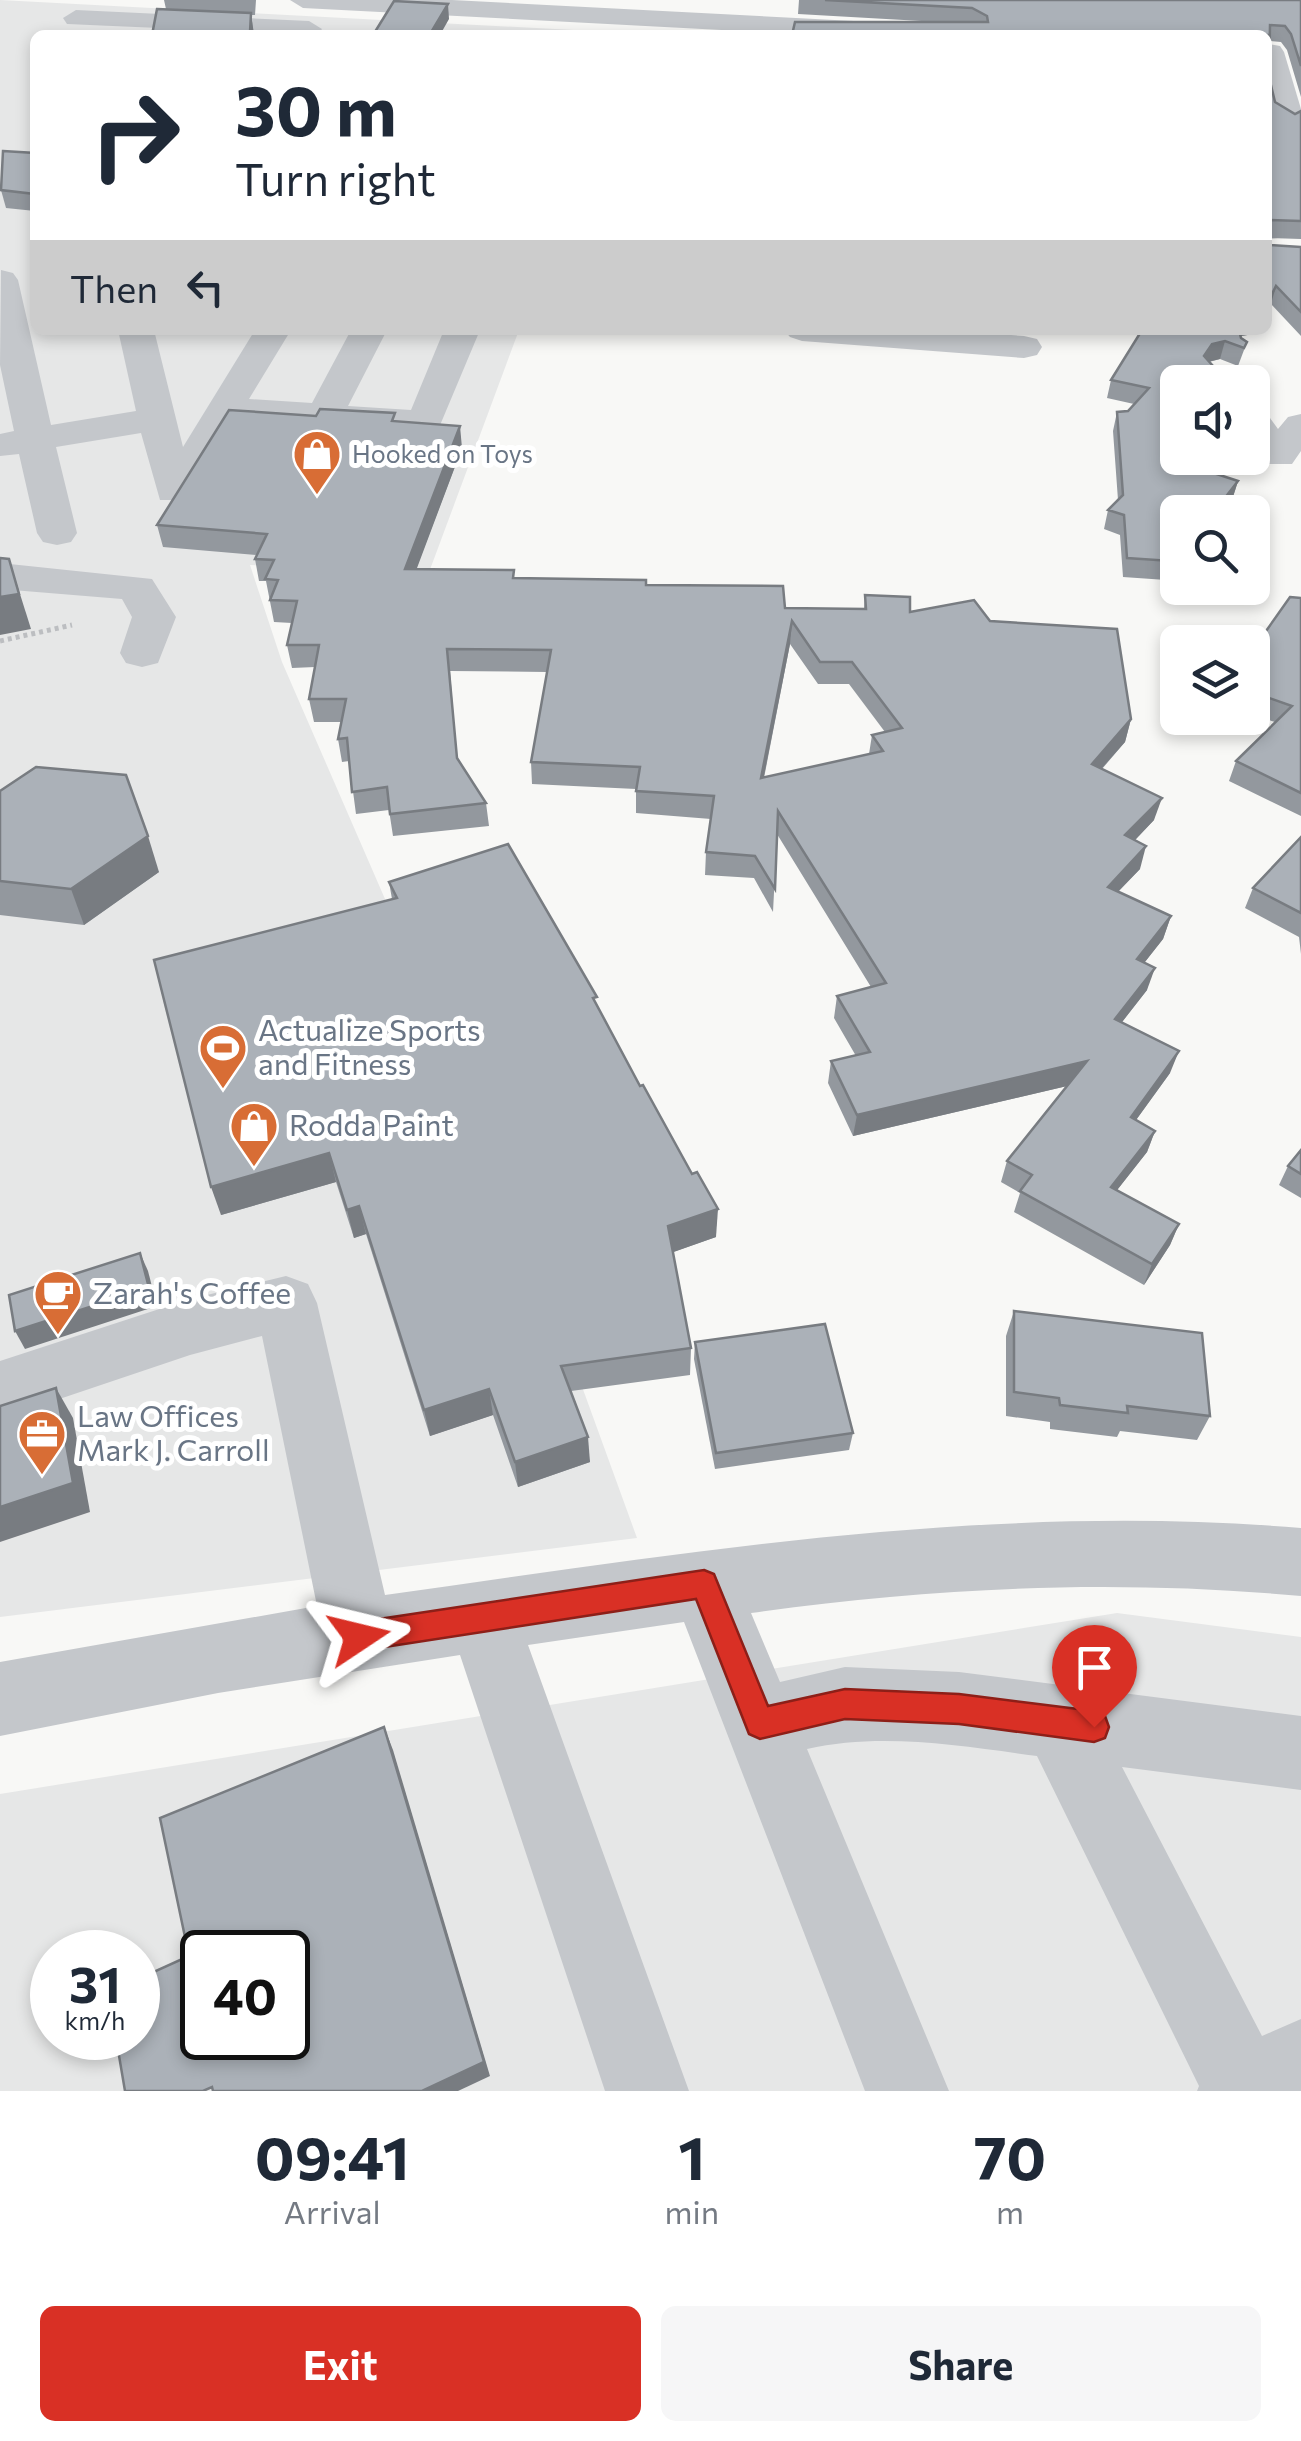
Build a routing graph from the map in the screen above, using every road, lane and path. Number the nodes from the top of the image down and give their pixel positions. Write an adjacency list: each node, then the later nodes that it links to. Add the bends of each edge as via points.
1 (317, 1): 3 (street); 8 (street)
2 (477, 5): 3 (street); 6 (street)
3 (408, 6): 9 (street)
4 (78, 18): 7 (street)
5 (722, 19): 6 (street); 10 (street)
6 (650, 27)
7 (274, 30)
8 (308, 30)
9 (393, 30)
10 (831, 30)
11 (1272, 52): 12 (street)
12 (1301, 54)
13 (1272, 64): 14 (street)
14 (1286, 118)
15 (0, 280): 16 (street); 23 (street)
16 (30, 282)
17 (137, 335): 26 (street)
18 (270, 335): 24 (street)
19 (365, 335): 25 (street)
20 (460, 335): 25 (street, via 425,422)
21 (871, 335): 22 (street)
22 (1024, 346)
23 (7, 347): 28 (street)
24 (225, 409): 25 (street); 26 (street, via 174,492)
25 (324, 416)
26 (156, 419): 28 (street)
27 (1301, 425): 29 (street, via 1278,456)
28 (18, 443): 30 (street)
29 (1270, 445)
30 (57, 534)
31 (0, 560): 32 (street)
32 (160, 574)
33 (0, 576): 34 (street, via 138,588 154,617)
34 (142, 653)
35 (0, 1390): 39 (street, via 286,1303)
36 (1301, 1562): 37 (street, via 1026,1553)
37 (704, 1584): 38 (street); 42 (street)
38 (482, 1616): 39 (street); 45 (street)
39 (359, 1637): 40 (street)
40 (0, 1699)
41 (1059, 1722): 42 (street, via 845,1704); 43 (street); 44 (street)
42 (760, 1723): 46 (street)
43 (1301, 1753)
44 (1261, 2080)
45 (647, 2091)
46 (908, 2091)

